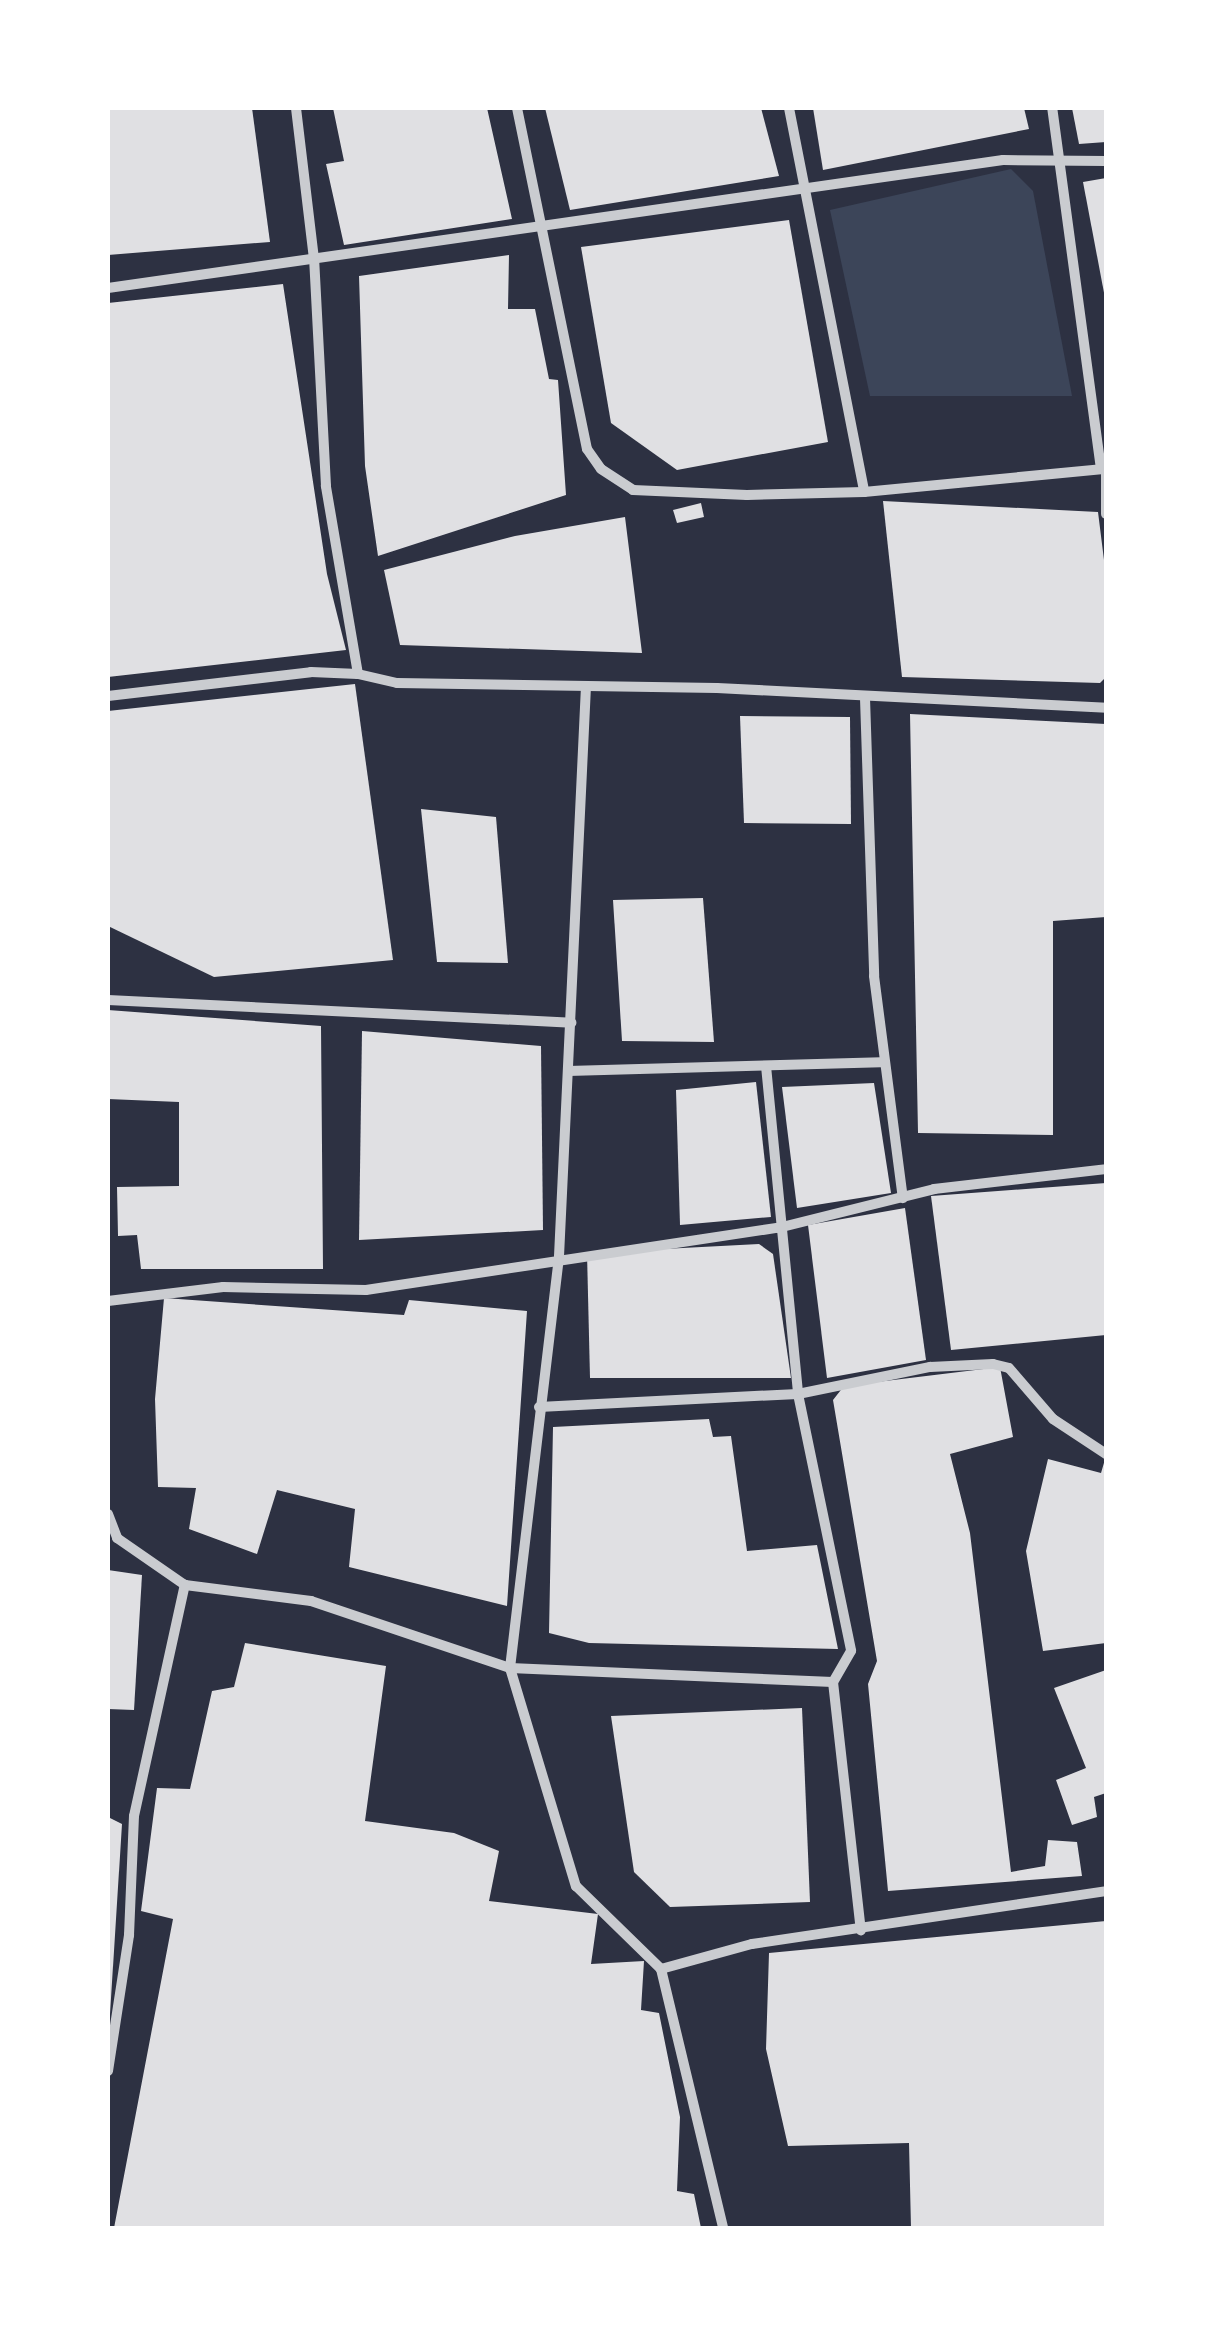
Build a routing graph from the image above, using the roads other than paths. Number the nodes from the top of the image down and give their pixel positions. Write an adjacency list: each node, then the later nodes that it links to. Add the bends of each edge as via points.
1 (296, 108): 9 (street)
2 (517, 108): 8 (street)
3 (788, 108): 7 (street)
4 (1052, 108): 6 (street)
5 (1106, 161): 6 (street)
6 (1063, 164): 7 (street, via 1004,160); 11 (street)
7 (810, 193): 8 (street); 12 (street)
8 (540, 226): 9 (street); 12 (street, via 587,449 616,481 633,490 716,495)
9 (314, 260): 10 (street); 14 (street, via 326,486)
10 (108, 288)
11 (1104, 469): 12 (street); 13 (street)
12 (864, 492)
13 (1106, 514)
14 (358, 674): 15 (street, via 397,684); 16 (street, via 311,672)
15 (586, 686): 17 (street); 20 (street)
16 (108, 696)
17 (865, 698): 18 (street); 21 (street)
18 (1106, 708)
19 (108, 1000): 20 (street)
20 (571, 1023): 23 (street)
21 (881, 1062): 22 (street); 25 (street)
22 (766, 1066): 23 (street); 26 (street)
23 (568, 1071): 27 (street)
24 (1106, 1170): 25 (street, via 1024,1176)
25 (903, 1198): 26 (street)
26 (778, 1228): 27 (street); 29 (street)
27 (559, 1257): 28 (street, via 366,1290 223,1288); 30 (street)
28 (108, 1301)
29 (798, 1394): 30 (street); 31 (street, via 930,1367 993,1364 1009,1368 1054,1420); 36 (street, via 851,1651)
30 (539, 1407): 35 (street)
31 (1106, 1454)
32 (108, 1514): 33 (street)
33 (112, 1537): 34 (street)
34 (185, 1585): 35 (street, via 311,1601); 40 (street, via 134,1816 129,1935)
35 (510, 1668): 36 (street); 39 (street, via 576,1886)
36 (833, 1682): 38 (street)
37 (1106, 1892): 38 (street)
38 (861, 1930): 39 (street, via 752,1944)
39 (661, 1969): 41 (street)
40 (108, 2071)
41 (723, 2228)

